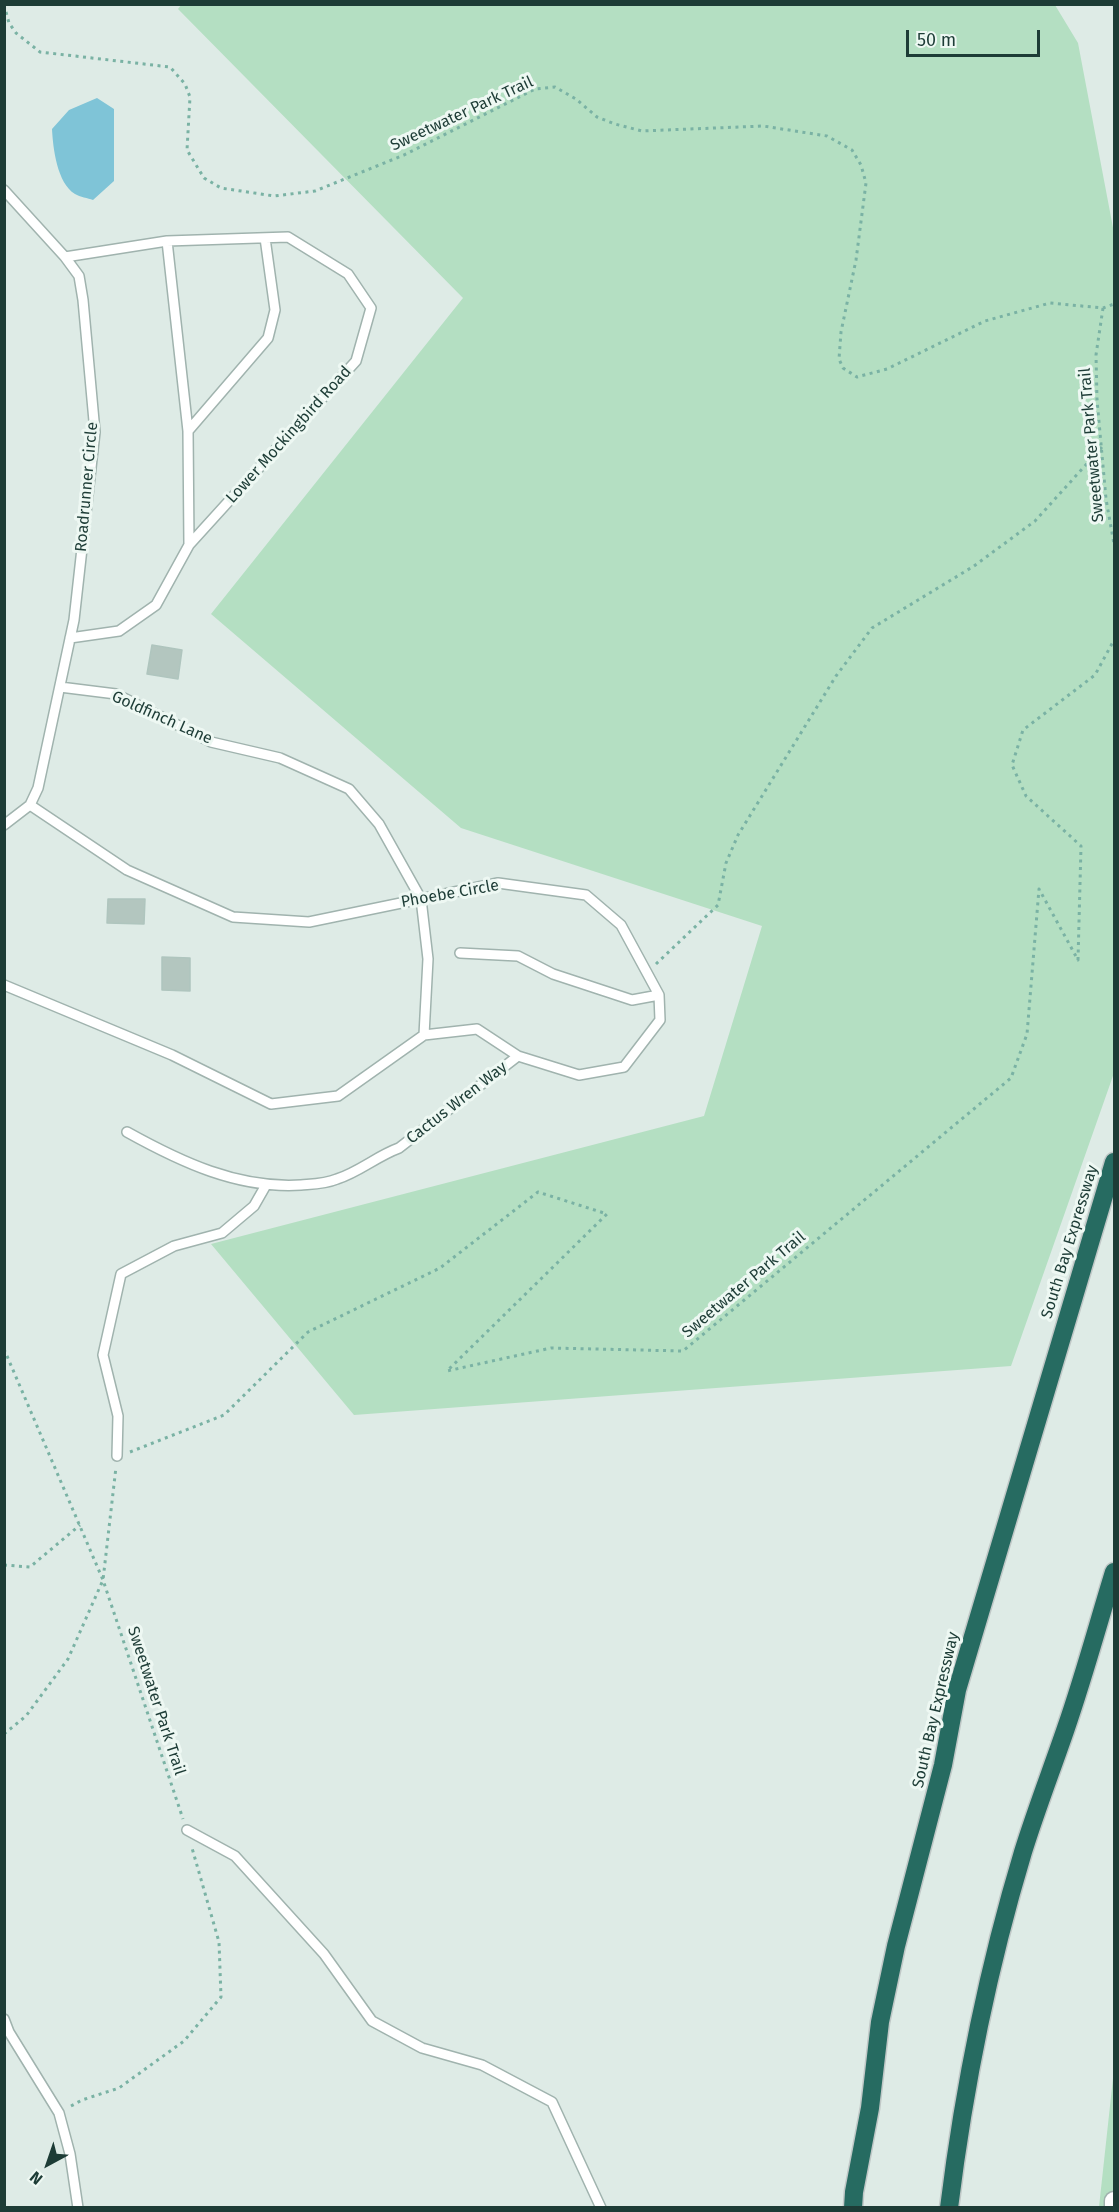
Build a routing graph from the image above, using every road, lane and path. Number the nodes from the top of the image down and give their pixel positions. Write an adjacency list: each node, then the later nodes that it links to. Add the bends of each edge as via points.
1 (6, 12): 7 (path, Sweetwater Park Trail, via 16,33 40,52 170,67 185,84 190,97 187,150 204,178 221,188 243,193 274,196 315,191 405,156 535,89 555,87 597,117 642,131 762,126 827,136 852,150 866,183 839,359 843,368 857,377 887,369 985,321 1050,303)
2 (4, 190): 5 (lane, Roadrunner Circle)
3 (265, 238): 4 (lane, Lower Mockingbird Road); 8 (lane, via 275,310 268,338); 11 (lane, Lower Mockingbird Road, via 288,237 348,274 370,308 356,361)
4 (167, 242): 5 (lane, Lower Mockingbird Road); 8 (lane)
5 (64, 257): 12 (lane, Roadrunner Circle, via 79,276 94,432)
6 (1114, 304): 7 (path, Sweetwater Park Trail)
7 (1103, 308): 9 (path, Sweetwater Park Trail, via 1096,355)
8 (188, 430): 11 (lane)
9 (1102, 447): 10 (path, Sweetwater Park Trail); 19 (path, via 1035,521 974,566 872,628 836,676 738,835 726,863 718,905)
10 (1114, 544)
11 (189, 545): 12 (lane, Lower Mockingbird Road, via 156,604 119,631)
12 (70, 638): 14 (lane, Roadrunner Circle)
13 (1114, 640): 28 (path, Sweetwater Park Trail, via 1095,675 1023,730 1012,765 1026,796 1082,846 1078,960 1039,889 1027,1034 1011,1078 684,1351 551,1348 447,1371 607,1214 538,1192 440,1268 308,1332 224,1415)
14 (60, 687): 15 (lane, Roadrunner Circle, via 38,788); 17 (lane, Goldfinch Lane, via 116,694 211,742 280,758 349,789 379,824)
15 (30, 806): 16 (lane); 17 (lane, Phoebe Circle, via 127,870 233,917 309,922)
16 (4, 825)
17 (421, 898): 19 (lane, Phoebe Circle, via 498,883 586,895 621,925); 22 (lane, Goldfinch Lane, via 428,959)
18 (460, 953): 21 (lane, via 518,956 553,974 632,1000)
19 (648, 972): 21 (lane, Phoebe Circle)
20 (4, 985): 22 (lane, via 172,1055 271,1104 338,1096)
21 (660, 995): 23 (lane, via 660,1020 624,1067 579,1075)
22 (424, 1035): 23 (lane, via 477,1029)
23 (518, 1056): 26 (lane, Cactus Wren Way, via 399,1148 339,1179)
24 (127, 1132): 26 (lane, Cactus Wren Way, via 200,1168)
25 (1114, 1162): 40 (highway, South Bay Expressway, via 957,1690 943,1765 880,2022)
26 (266, 1185): 28 (lane, via 254,1206 222,1233 174,1246 121,1274 104,1355 118,1416)
27 (4, 1349): 29 (path)
28 (117, 1456): 32 (path, Sweetwater Park Trail)
29 (80, 1526): 30 (path, via 30,1567); 32 (path)
30 (4, 1565)
31 (1114, 1572): 41 (highway, via 1005,1916 975,2045)
32 (103, 1580): 33 (path, Sweetwater Park Trail, via 68,1659 26,1716); 34 (path, Sweetwater Park Trail)
33 (4, 1734)
34 (187, 1830): 36 (path, Sweetwater Park Trail, via 219,1942 221,1997 184,2041 119,2088); 39 (lane, via 235,1856 324,1954 372,2021 422,2048 482,2065 552,2102)
35 (4, 2019): 36 (lane)
36 (59, 2112): 38 (lane)
37 (1114, 2201): 42 (street)
38 (78, 2208)
39 (601, 2208)
40 (853, 2208)
41 (949, 2208)
42 (1114, 2208)

